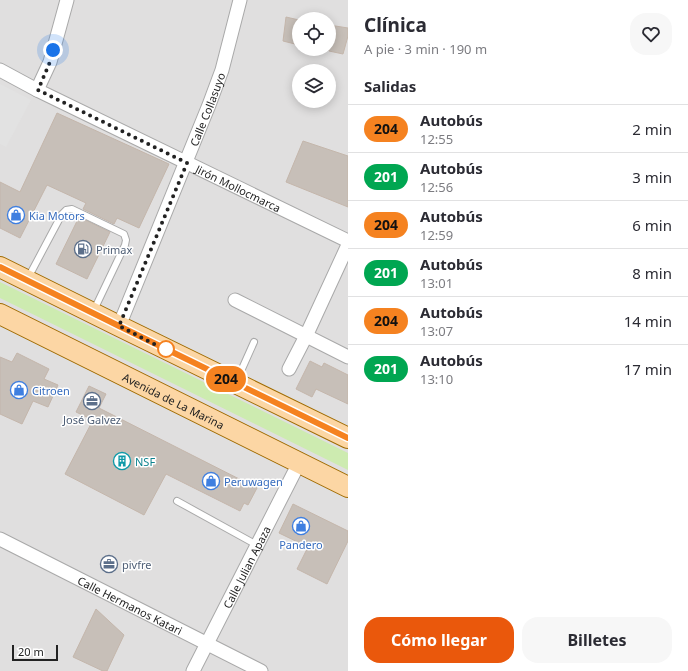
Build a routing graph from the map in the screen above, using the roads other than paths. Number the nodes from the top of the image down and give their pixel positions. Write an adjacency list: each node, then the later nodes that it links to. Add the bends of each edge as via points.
1 (67, 0): 4 (street, via 50,62)
2 (240, 0): 5 (street, Calle Collasuyo, via 222,70)
3 (0, 70): 4 (street, Jirón Mollocmarca)
4 (38, 90): 5 (street, Jirón Mollocmarca)
5 (187, 163): 6 (street, Jirón Mollocmarca); 13 (street, Calle Collasuyo)
6 (348, 241)
7 (348, 245): 14 (street)
8 (0, 267): 9 (main road)
9 (27, 280): 11 (main road); 11 (lane, via 66,210 72,210 124,234 125,245)
10 (235, 300): 14 (street)
11 (92, 313): 13 (main road)
12 (0, 314): 20 (main road, Avenida de La Marina)
13 (119, 326): 18 (main road)
14 (306, 336): 16 (street); 17 (street)
15 (254, 342): 18 (lane)
16 (348, 357)
17 (289, 369)
18 (235, 383): 19 (main road)
19 (348, 438)
20 (299, 463): 21 (main road, Avenida de La Marina); 24 (street, Calle Julian Apaza)
21 (348, 487)
22 (178, 501): 24 (lane)
23 (0, 539): 25 (street, Calle Hermanos Katari)
24 (257, 545): 25 (street, Calle Julian Apaza)
25 (207, 644): 26 (street, Calle Julian Apaza); 27 (street, Calle Hermanos Katari)
26 (193, 671)
27 (261, 671)

